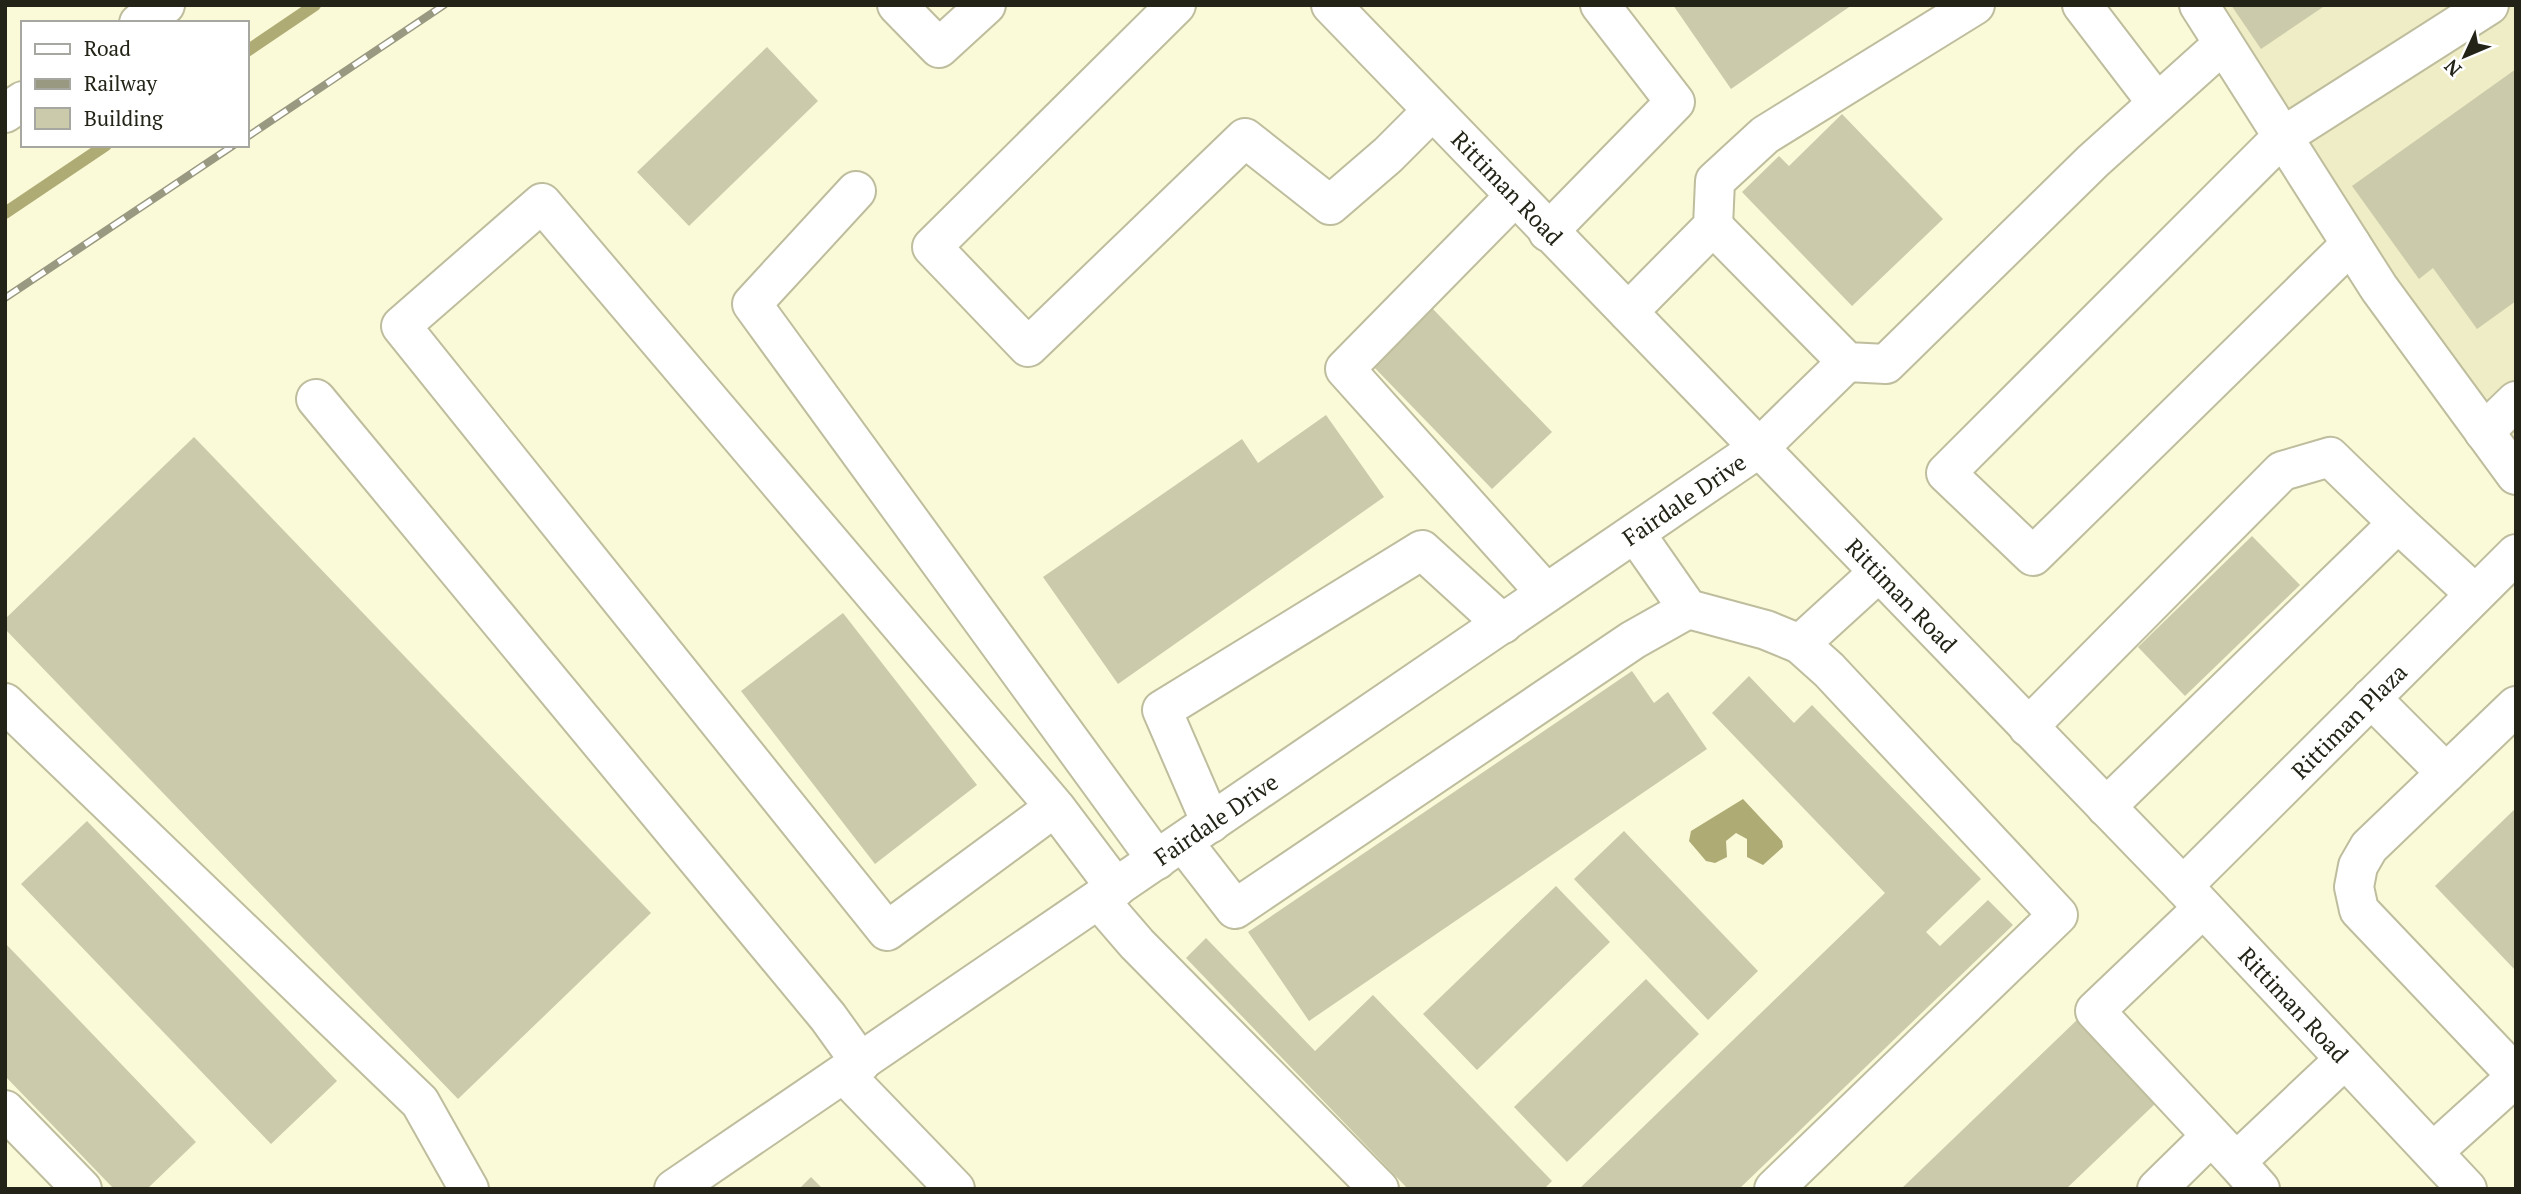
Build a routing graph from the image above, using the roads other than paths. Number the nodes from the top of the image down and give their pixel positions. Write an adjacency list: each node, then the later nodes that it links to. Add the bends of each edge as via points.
1 (165, 5): 11 (street)
2 (897, 5): 3 (street, via 939,48)
3 (986, 5)
4 (1176, 5): 15 (street, via 932,247 1028,347 1245,138 1329,205)
5 (1331, 5): 15 (street, Rittiman Road)
6 (1600, 5): 21 (street, via 1675,102)
7 (1975, 5): 20 (street, via 1765,135 1715,181)
8 (2082, 5): 14 (street)
9 (2199, 5): 12 (street)
10 (2489, 5): 17 (street)
11 (142, 21)
12 (2223, 44): 14 (street); 17 (street)
13 (21, 102): 16 (street)
14 (2157, 103): 24 (street, via 1886,364)
15 (1432, 111): 19 (street, Rittiman Road)
16 (5, 113)
17 (2282, 137): 22 (street); 22 (street, via 1946,473 2033,556)
18 (856, 191): 46 (street, via 752,304)
19 (1514, 197): 21 (street, Rittiman Road); 34 (street, via 1345,369)
20 (1713, 226): 23 (street); 24 (street)
21 (1548, 232): 23 (street, Rittiman Road)
22 (2351, 244): 27 (street)
23 (1628, 312): 28 (street, Rittiman Road)
24 (1847, 362): 28 (street, Fairdale Drive)
25 (316, 399): 50 (street, via 819,1007)
26 (2516, 401): 27 (street)
27 (2484, 432): 29 (street)
28 (1759, 448): 31 (street, Fairdale Drive); 33 (street, Rittiman Road)
29 (2516, 475)
30 (2398, 523): 35 (street); 42 (street, via 2330,457 2282,471); 45 (street)
31 (1635, 533): 34 (street, Fairdale Drive); 36 (street)
32 (2516, 554): 35 (street, Rittiman Plaza)
33 (1879, 572): 38 (street); 42 (street, Rittiman Road)
34 (1546, 593): 37 (street, Fairdale Drive)
35 (2475, 594): 39 (street, Rittiman Plaza)
36 (1688, 609): 38 (street); 46 (street, via 1621,647 1236,909)
37 (1503, 624): 46 (street, Fairdale Drive); 46 (street, via 1422,550 1162,710)
38 (1800, 644): 61 (street, via 2058,915)
39 (2371, 698): 43 (street); 48 (street, Rittiman Plaza)
40 (5, 703): 57 (street, via 420,1102)
41 (2516, 706): 43 (street)
42 (2028, 727): 45 (street, Rittiman Road)
43 (2446, 773): 51 (street, via 2369,847 2358,866 2354,887 2359,911)
44 (1055, 807): 44 (street, via 542,204 401,326 887,931); 47 (street)
45 (2106, 807): 48 (street, Rittiman Road)
46 (1184, 842): 47 (street, Fairdale Drive)
47 (1108, 894): 50 (street, Fairdale Drive); 60 (street, via 1137,944)
48 (2192, 897): 49 (street, Rittiman Road); 54 (street, Rittiman Plaza, via 2095,1011)
49 (2345, 1059): 53 (street, Rittiman Road); 54 (street)
50 (852, 1068): 58 (street, Fairdale Drive); 59 (street)
51 (2516, 1076): 53 (street)
52 (5, 1110): 56 (street)
53 (2433, 1152): 55 (street, Rittiman Road)
54 (2236, 1162): 62 (street)
55 (2465, 1188)
56 (82, 1189)
57 (469, 1189)
58 (674, 1189)
59 (956, 1189)
60 (1379, 1189)
61 (1774, 1189)
62 (2157, 1189)

